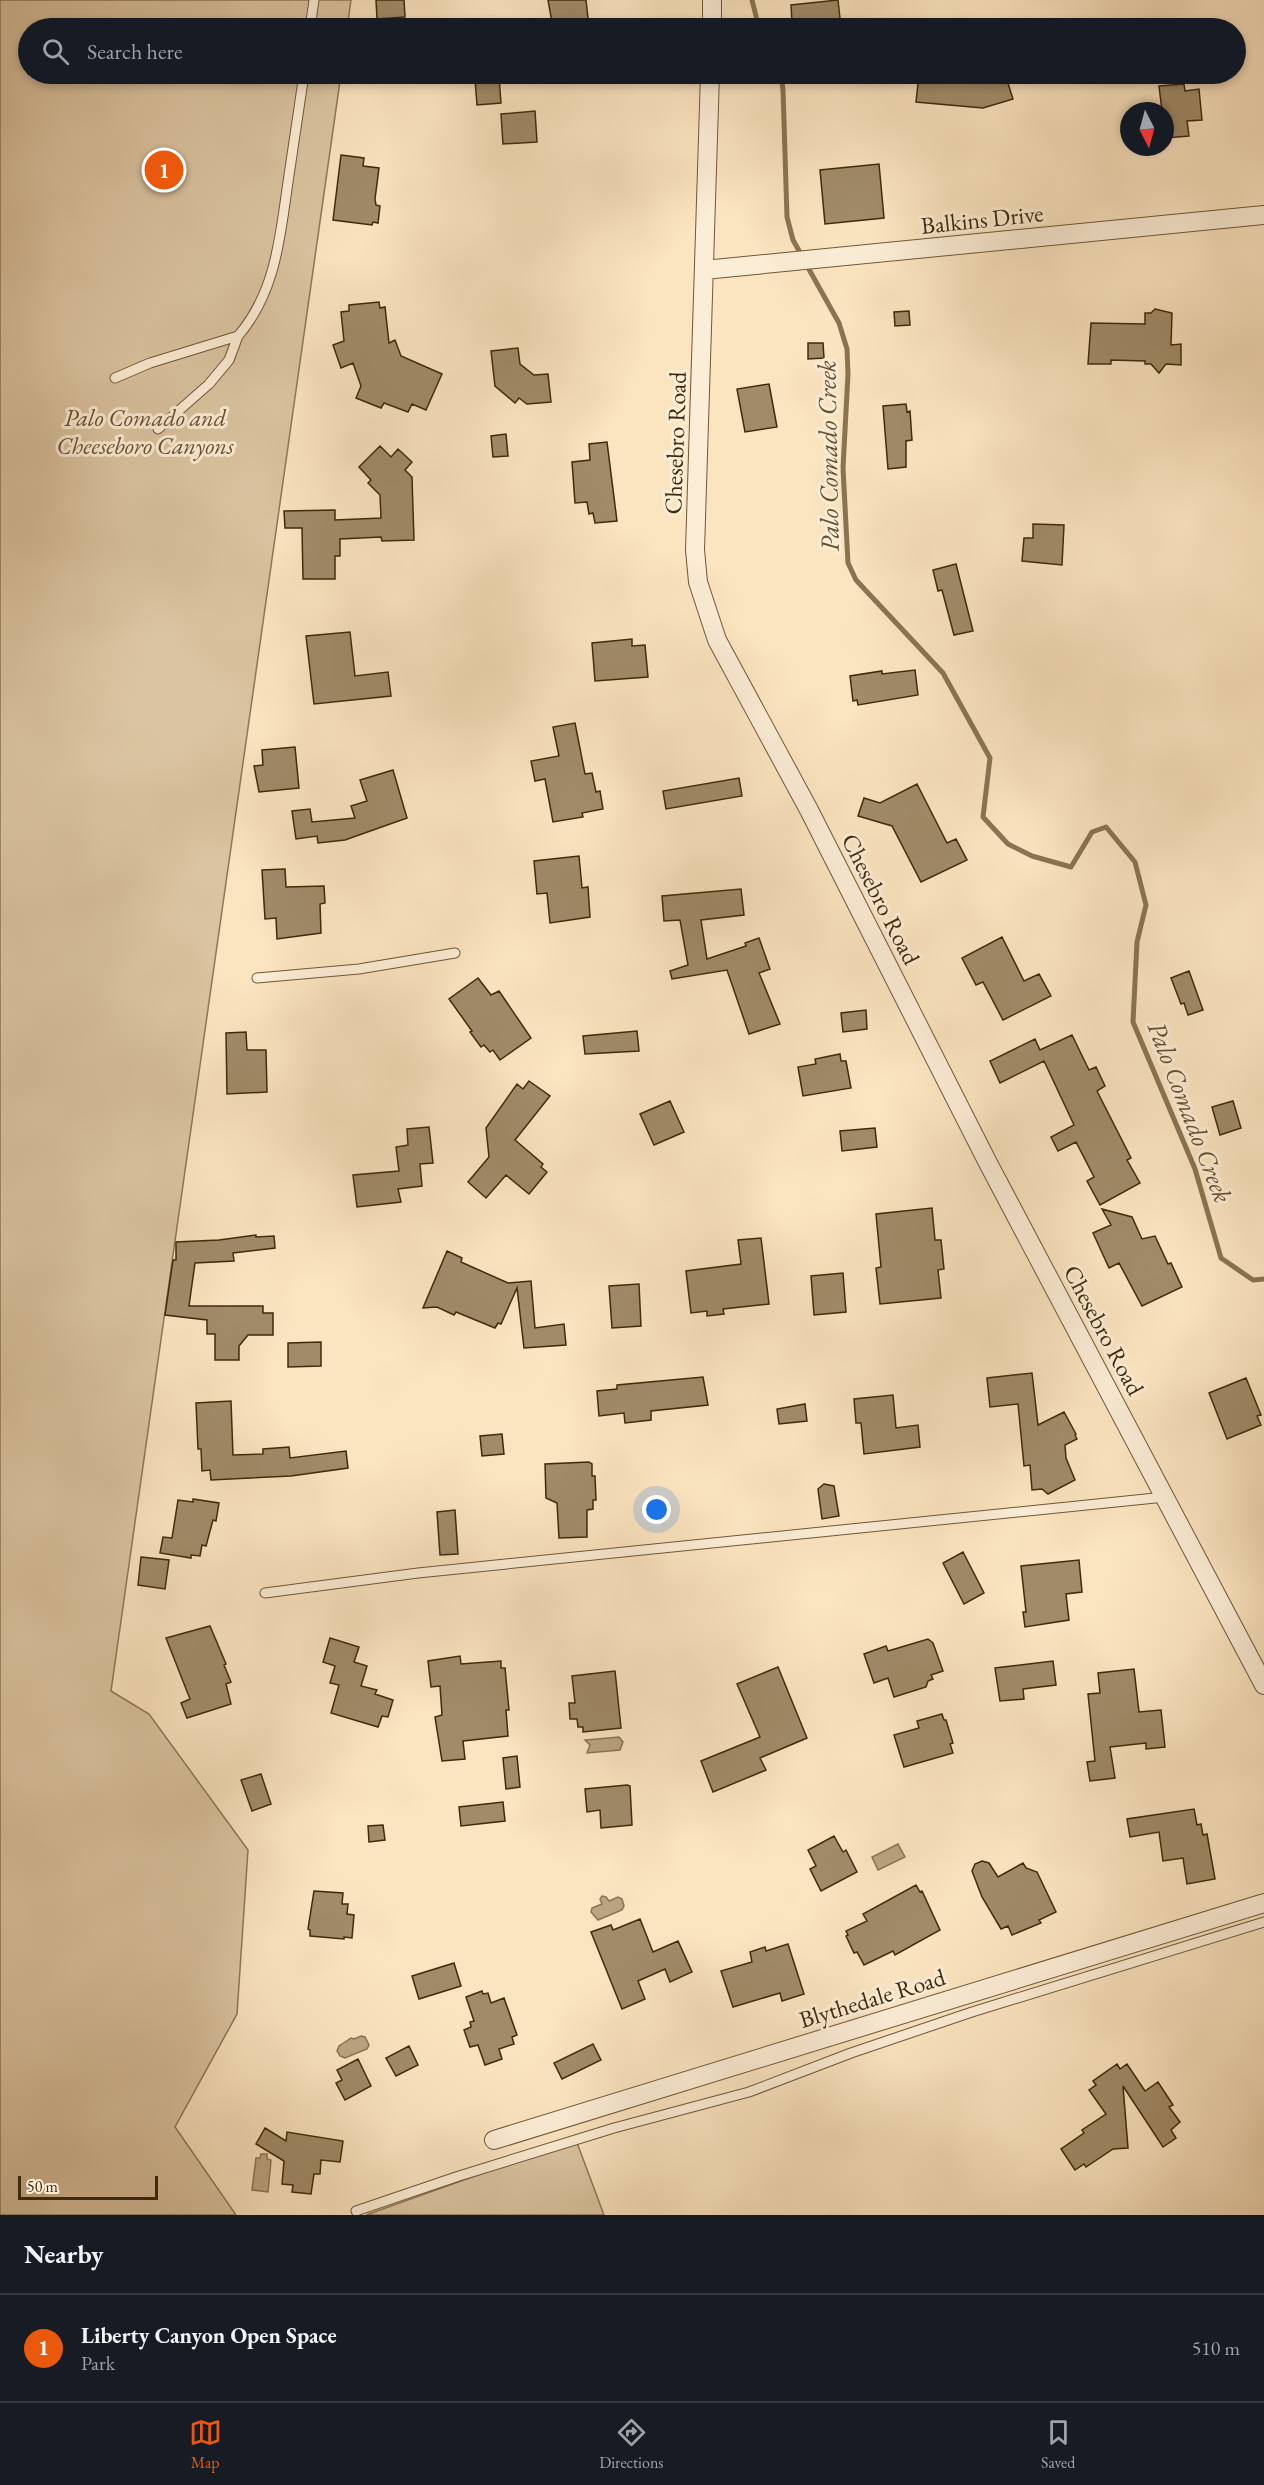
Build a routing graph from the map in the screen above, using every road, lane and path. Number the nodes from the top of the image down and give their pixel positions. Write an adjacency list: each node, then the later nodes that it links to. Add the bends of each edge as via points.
1 (314, 0): 3 (lane)
2 (712, 0): 4 (street)
3 (311, 18)
4 (712, 18)
5 (303, 84): 9 (lane, via 276,261 261,303)
6 (710, 84): 8 (street, Chesebro Road)
7 (1264, 215): 8 (street, Balkins Drive)
8 (704, 270): 14 (street, Chesebro Road, via 696,550 698,582 717,640)
9 (238, 336): 10 (lane); 11 (lane, via 229,360 209,384)
10 (115, 378)
11 (158, 429)
12 (455, 953): 13 (lane, via 359,969)
13 (257, 978)
14 (1165, 1497): 15 (lane); 16 (street, Chesebro Road)
15 (265, 1593)
16 (1264, 1685)
17 (1264, 1902): 19 (street, Blythedale Road)
18 (1264, 1922): 20 (lane, via 972,2012 750,2092 614,2128)
19 (494, 2140)
20 (356, 2211)

